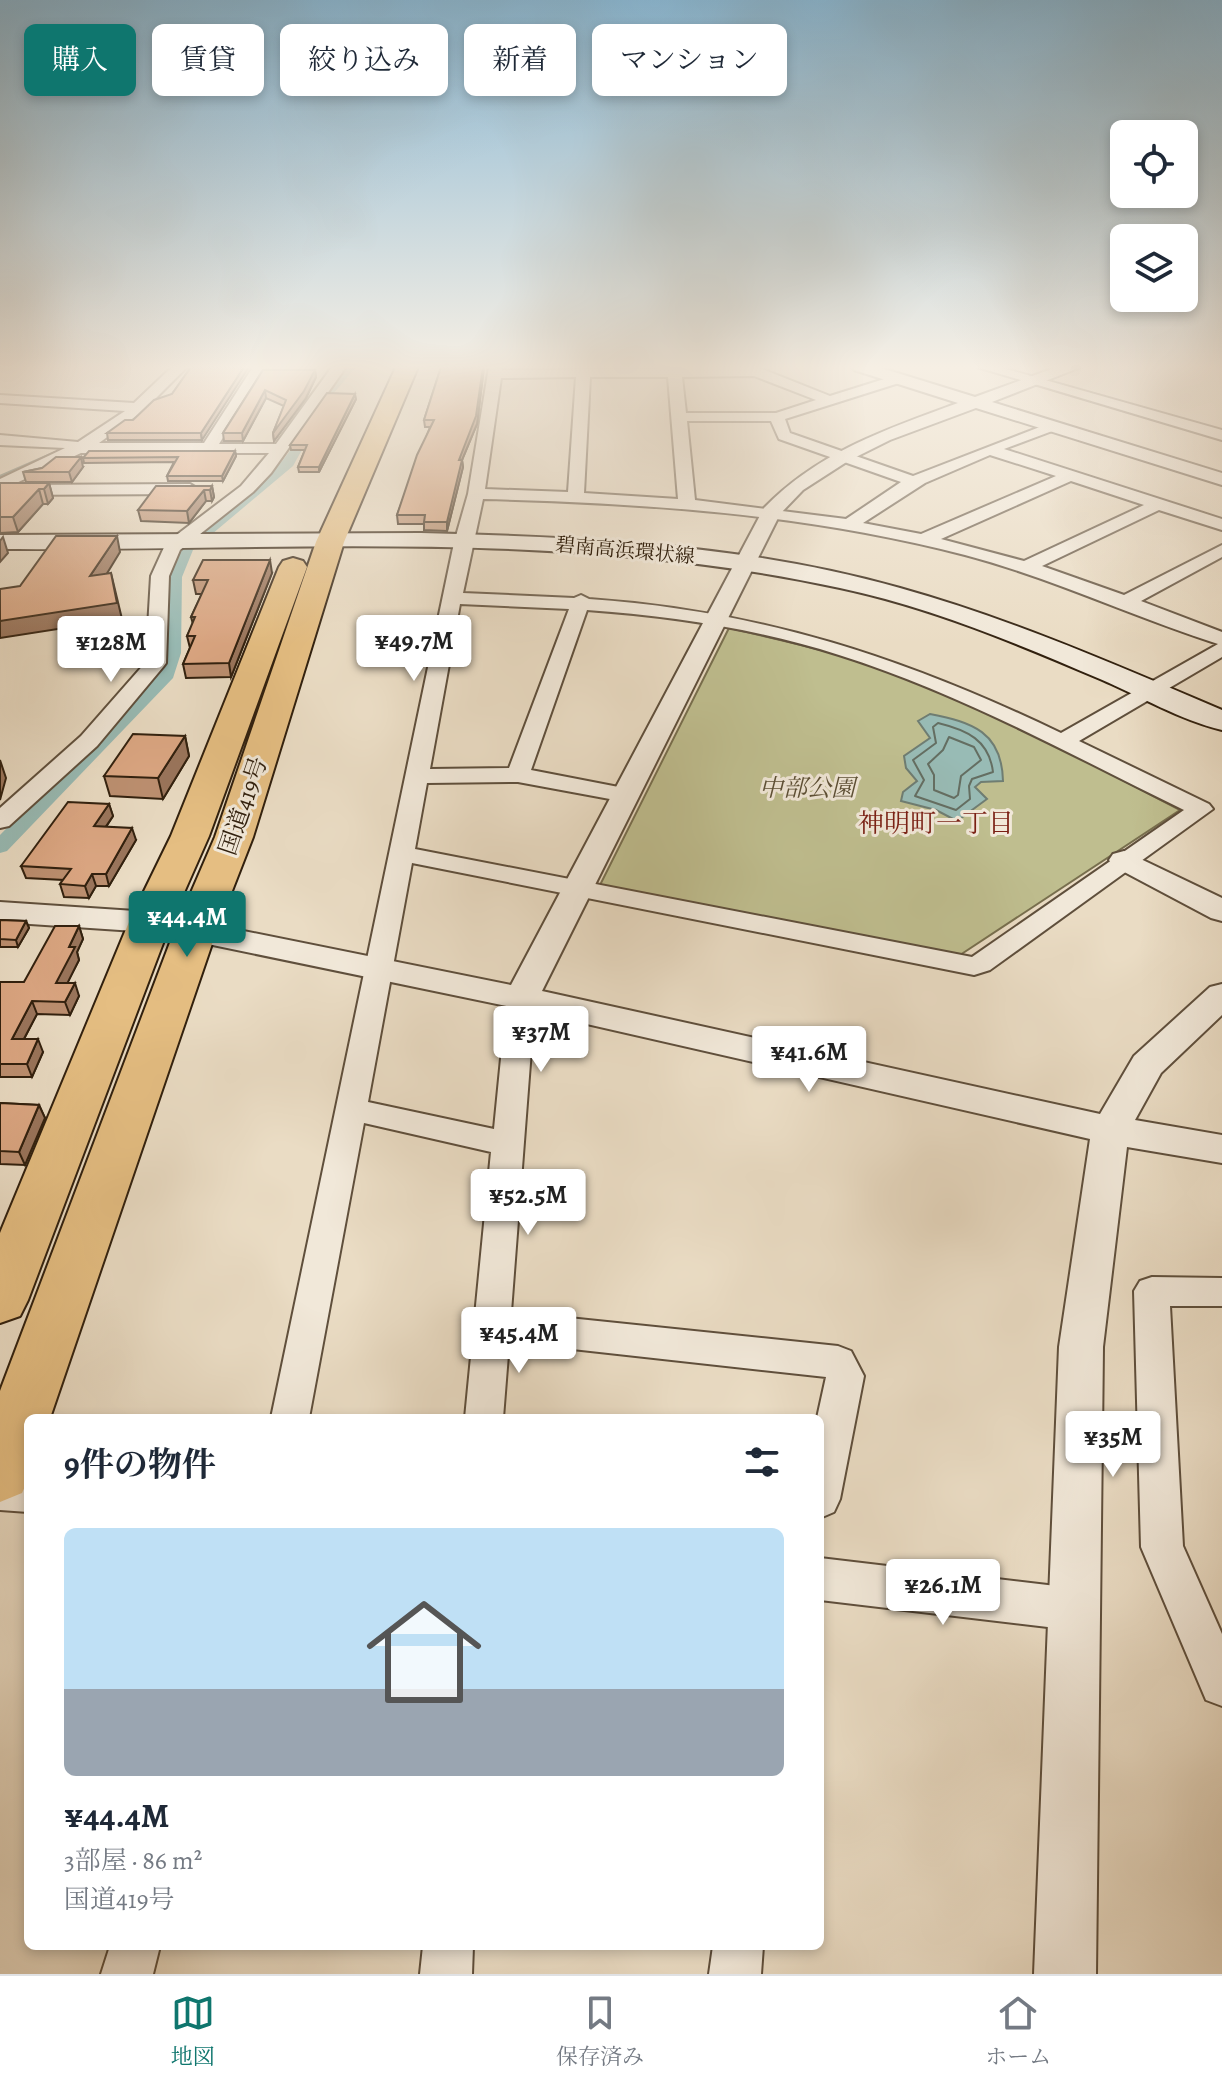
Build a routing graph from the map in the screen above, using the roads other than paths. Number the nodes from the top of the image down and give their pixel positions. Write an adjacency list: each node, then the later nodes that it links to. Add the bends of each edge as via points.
1 (47, 459): 14 (street)
2 (272, 459): 17 (street)
3 (345, 459): 30 (highway, 国道419号)
4 (359, 459): 30 (highway, 国道419号)
5 (481, 459): 18 (street)
6 (578, 459): 19 (street)
7 (683, 459): 20 (street)
8 (838, 459): 23 (street, via 796,486)
9 (847, 459): 16 (street)
10 (968, 459): 16 (street)
11 (1019, 459): 13 (street)
12 (1156, 459): 15 (street)
13 (1070, 476): 21 (street); 27 (street)
14 (5, 479): 17 (street)
15 (1222, 479)
16 (913, 481): 25 (street)
17 (247, 489): 29 (street)
18 (476, 494): 19 (street); 31 (street)
19 (576, 496): 20 (street)
20 (687, 503): 23 (street)
21 (1157, 505): 24 (street); 34 (street)
22 (1222, 505): 24 (street)
23 (771, 512): 25 (street); 33 (street)
24 (1197, 517): 26 (street)
25 (849, 525): 27 (street)
26 (1222, 525)
27 (923, 540): 34 (street)
28 (0, 542): 29 (main road, 碧南高浜環状線)
29 (178, 542): 30 (main road, 碧南高浜環状線); 47 (street, via 160,576 156,663 89,741)
30 (316, 542): 31 (main road, 碧南高浜環状線); 53 (highway, 国道419号); 54 (highway, 国道419号, via 234,837)
31 (463, 543): 33 (main road, 碧南高浜環状線, via 665,551); 35 (street)
32 (1222, 550): 37 (street)
33 (747, 563): 38 (street); 41 (main road, 碧南高浜環状線, via 841,580 982,621)
34 (1026, 567): 37 (street)
35 (452, 598): 36 (street); 45 (street)
36 (581, 601): 38 (street); 44 (street)
37 (1125, 602): 39 (street)
38 (717, 619): 43 (street, via 811,641 907,672); 46 (street)
39 (1222, 639)
40 (1222, 649): 41 (street)
41 (1149, 690): 42 (main road, 碧南高浜環状線); 43 (street)
42 (1222, 721)
43 (1061, 742): 49 (street, via 1201,809)
44 (518, 775): 45 (street); 46 (street)
45 (419, 776): 48 (street)
46 (626, 795): 50 (street)
47 (0, 821)
48 (403, 854): 50 (street); 55 (street)
49 (1124, 860): 50 (street, via 974,966); 51 (street)
50 (577, 888): 57 (street)
51 (1222, 911)
52 (0, 912): 53 (street)
53 (150, 922): 54 (street); 63 (highway, 国道419号)
54 (195, 932): 55 (street); 67 (highway, 国道419号)
55 (379, 968): 57 (street); 58 (street)
56 (1222, 995): 59 (street, via 1147,1065)
57 (521, 998): 59 (street); 60 (street)
58 (351, 1109): 60 (street); 65 (street)
59 (1110, 1130): 61 (street); 72 (street, via 1081,1347)
60 (507, 1144): 64 (street)
61 (1222, 1149)
62 (1222, 1292): 73 (street, via 1152,1291 1162,1547)
63 (0, 1300)
64 (493, 1325): 66 (street); 68 (street, via 838,1362 845,1376)
65 (291, 1414)
66 (484, 1414)
67 (0, 1473)
68 (824, 1479)
69 (0, 1491): 70 (street)
70 (24, 1493)
71 (824, 1579): 72 (street)
72 (1073, 1609): 80 (street)
73 (1222, 1684)
74 (134, 1950): 77 (street)
75 (448, 1950): 78 (street)
76 (738, 1950): 79 (street)
77 (127, 1974)
78 (446, 1974)
79 (735, 1974)
80 (1065, 1974)

